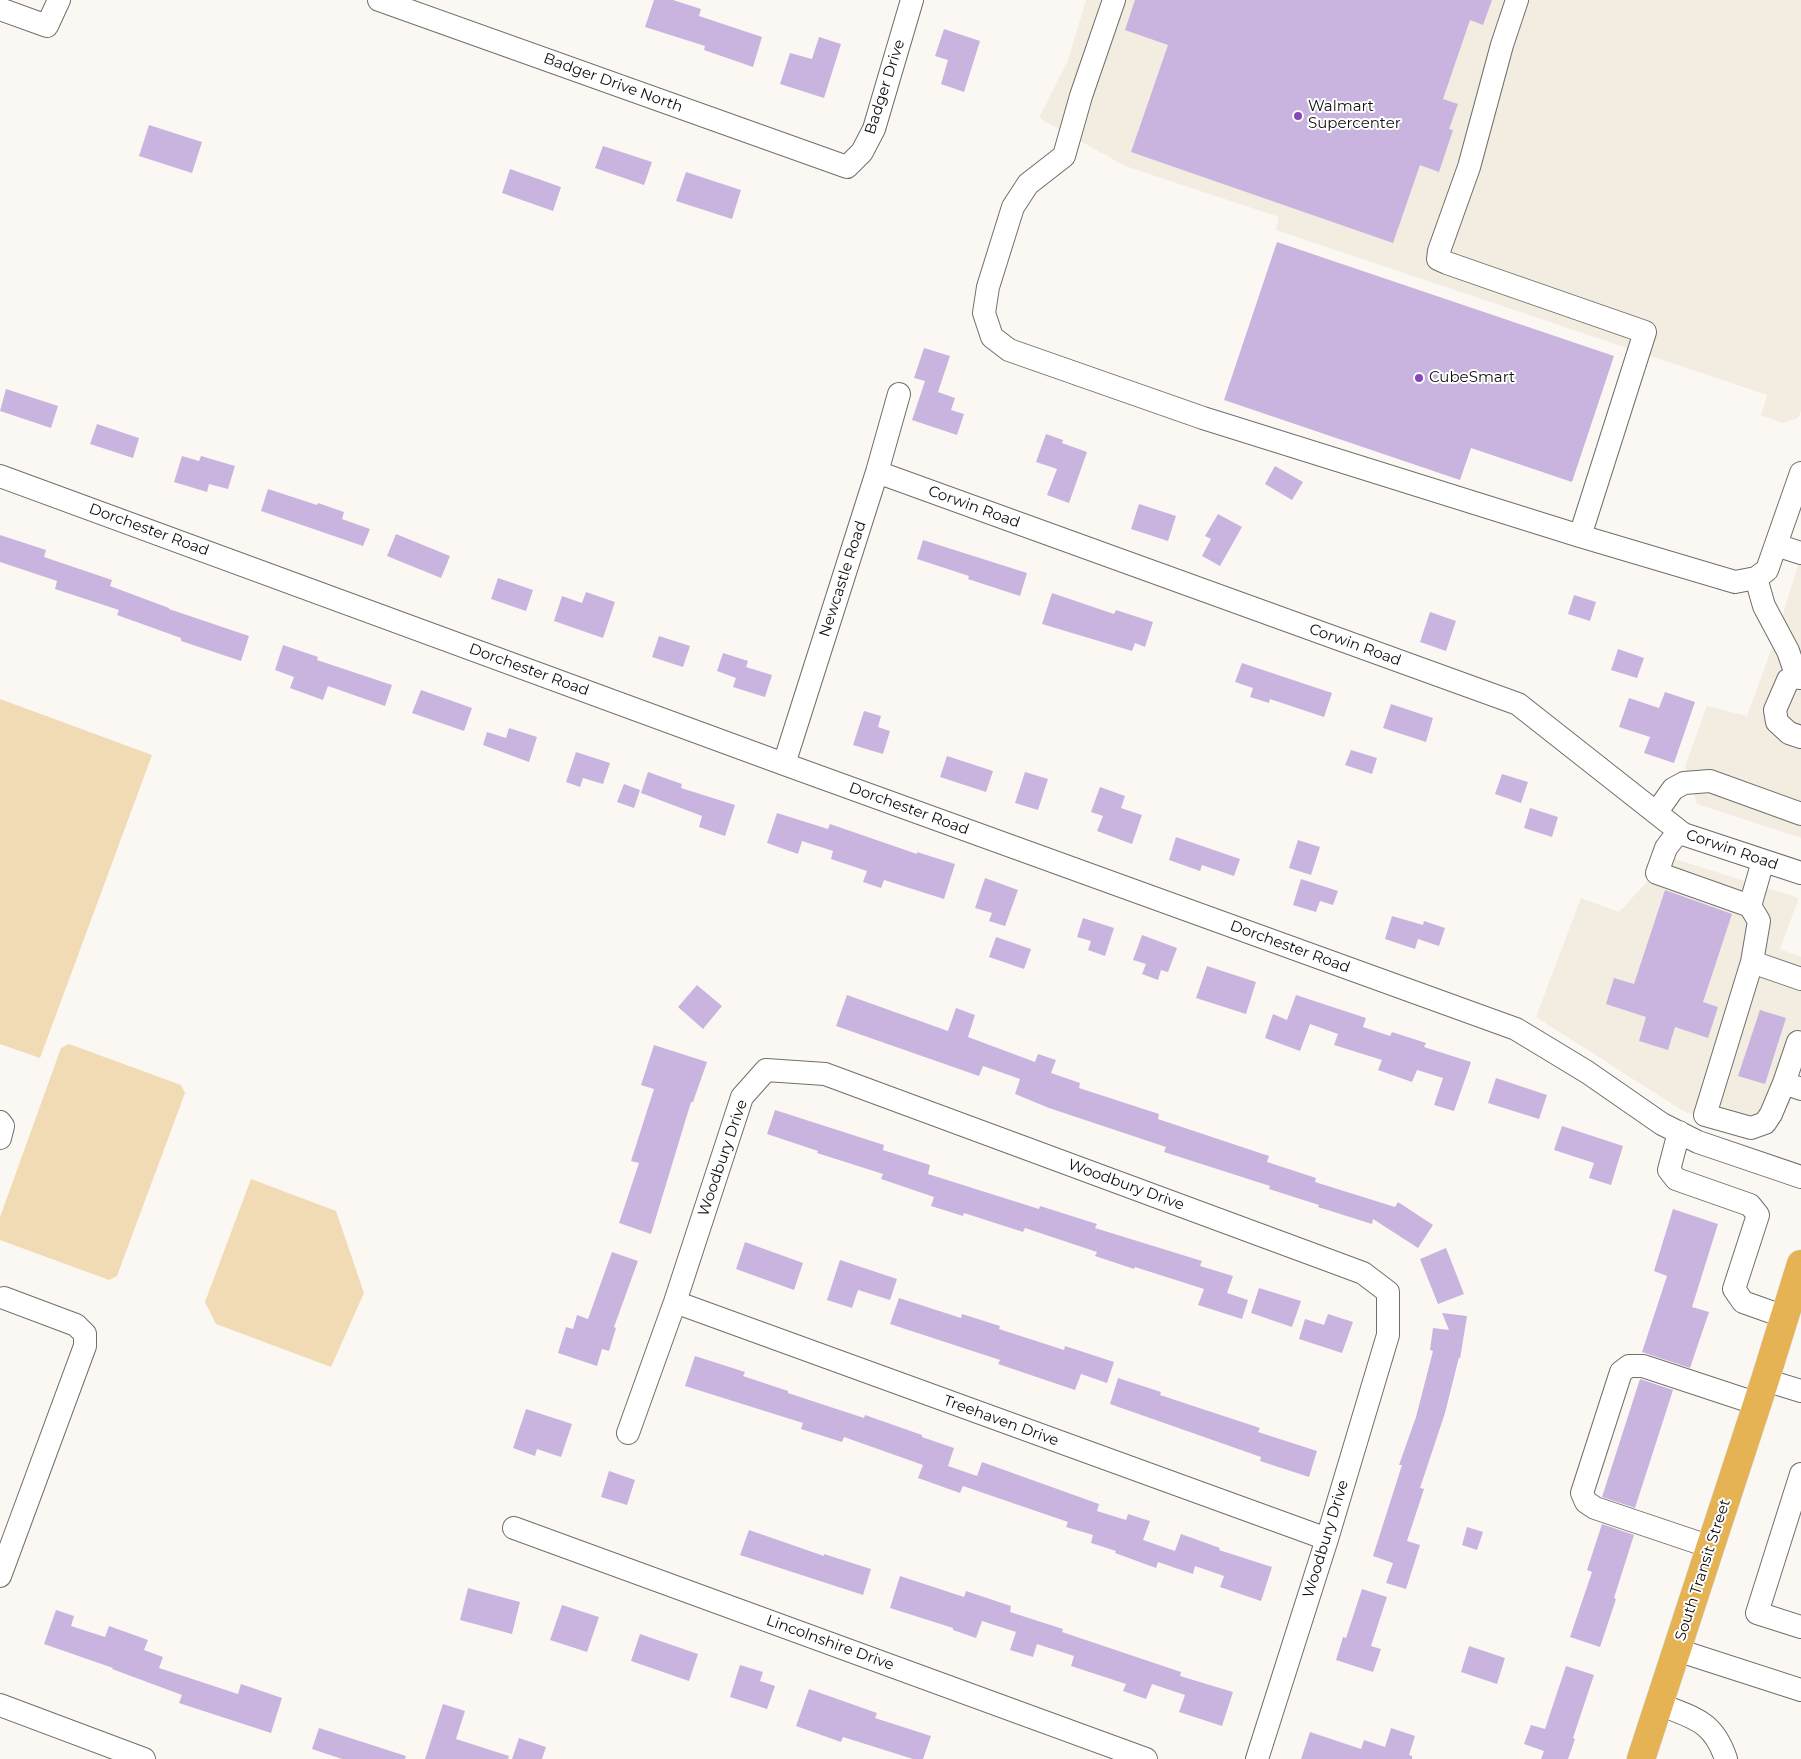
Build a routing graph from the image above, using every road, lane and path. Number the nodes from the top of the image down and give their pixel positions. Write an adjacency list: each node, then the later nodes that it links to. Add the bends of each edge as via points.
1 (59, 0): 6 (street, via 47,26)
2 (379, 0): 7 (street, Badger Drive North)
3 (912, 0): 7 (street, Badger Drive, via 874,129 862,152)
4 (1114, 0): 12 (street, via 1064,156 1028,184 1013,207 988,287 984,313 992,336 1008,350 1203,418)
5 (1518, 0): 12 (street, via 1438,259 1645,332)
6 (0, 9)
7 (847, 167)
8 (899, 394): 9 (street, Newcastle Road)
9 (877, 472): 18 (street, Newcastle Road); 19 (street, Corwin Road, via 1518,704)
10 (1801, 474): 13 (street)
11 (0, 476): 18 (street, Dorchester Road)
12 (1580, 536): 15 (street, via 1735,582)
13 (1776, 545): 14 (street); 15 (street, via 1767,570)
14 (1801, 553)
15 (1756, 578): 16 (street, via 1764,606)
16 (1799, 677): 17 (street, via 1788,680 1775,710 1776,722 1789,733)
17 (1801, 737)
18 (784, 764): 31 (street, Dorchester Road, via 1516,1030 1588,1072 1662,1124)
19 (1656, 813): 20 (street, via 1672,789 1684,782 1710,781); 21 (street, Corwin Road)
20 (1801, 814)
21 (1679, 830): 22 (street, Corwin Road); 24 (street, via 1666,848 1657,873)
22 (1763, 861): 23 (street, Corwin Road); 24 (street)
23 (1801, 874)
24 (1750, 906): 25 (street, via 1759,921)
25 (1752, 962): 26 (street); 29 (street)
26 (1801, 979)
27 (1801, 1043): 28 (street, via 1798,1042)
28 (1793, 1086): 29 (street, via 1765,1123 1750,1128)
29 (1705, 1115): 31 (street)
30 (0, 1122): 32 (street, via 3,1126)
31 (1689, 1137): 33 (street, Dorchester Road); 37 (street, via 1669,1170 1676,1179 1750,1205 1758,1214 1734,1290 1743,1302)
32 (0, 1138)
33 (1801, 1177)
34 (1801, 1264): 37 (highway, South Transit Street)
35 (1, 1296): 45 (street, via 76,1325 85,1334 85,1346)
36 (676, 1302): 40 (street, Woodbury Drive); 43 (street, Treehaven Drive); 43 (street, Woodbury Drive, via 742,1097 766,1070 825,1074 1363,1273 1388,1292 1388,1335)
37 (1785, 1317): 39 (highway, South Transit Street)
38 (1801, 1391): 39 (street)
39 (1762, 1392): 44 (highway, South Transit Street); 44 (street, via 1643,1366 1629,1366 1622,1372 1615,1391 1582,1493 1586,1502 1595,1508)
40 (628, 1433)
41 (1801, 1474): 46 (street, via 1756,1613)
42 (514, 1528): 53 (street, Lincolnshire Drive)
43 (1327, 1539): 54 (street, Woodbury Drive)
44 (1711, 1547): 47 (highway, South Transit Street)
45 (0, 1576)
46 (1801, 1627)
47 (1677, 1650): 48 (street); 49 (highway, South Transit Street)
48 (1801, 1690)
49 (1659, 1704): 51 (street, via 1712,1730); 55 (highway, South Transit Street)
50 (0, 1705): 52 (street)
51 (1731, 1757)
52 (144, 1759)
53 (1146, 1759)
54 (1257, 1759)
55 (1641, 1759)

